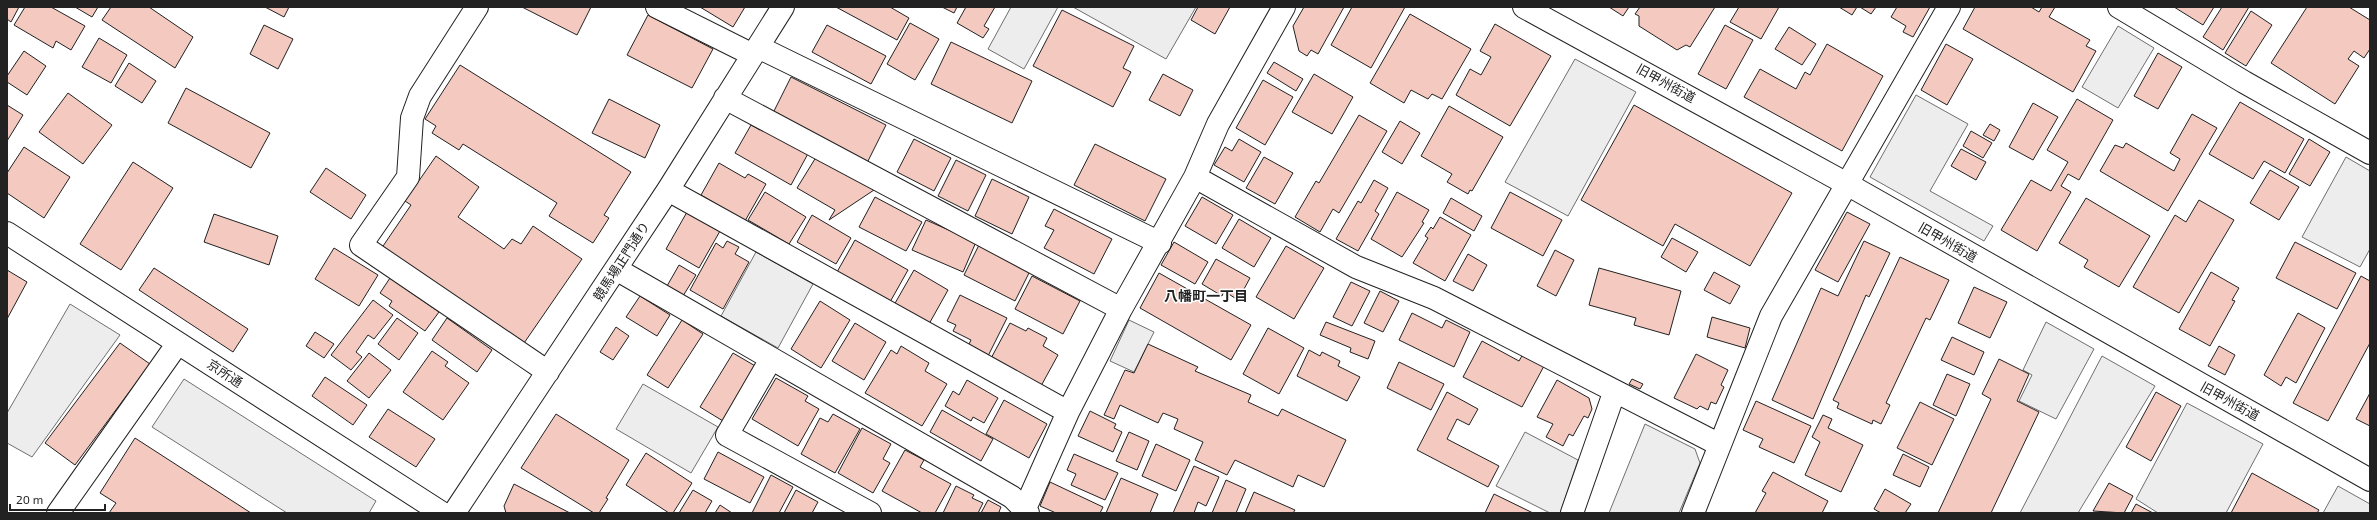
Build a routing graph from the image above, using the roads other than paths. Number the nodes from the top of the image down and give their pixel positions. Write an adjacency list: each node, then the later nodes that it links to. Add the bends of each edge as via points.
1 (477, 7): 20 (street, via 420,96 412,118 408,177 361,245)
2 (657, 7): 8 (street)
3 (783, 7): 8 (street, 競馬場正門通り)
4 (1284, 7): 11 (street, via 1218,124)
5 (1524, 7): 12 (street, 旧甲州街道)
6 (1949, 7): 12 (street)
7 (2119, 7): 10 (street)
8 (756, 51): 9 (street, 競馬場正門通り); 15 (street)
9 (725, 98): 13 (street, 競馬場正門通り); 17 (street)
10 (2370, 153)
11 (1195, 177): 15 (street); 21 (street, via 1356,267 1434,298)
12 (1847, 184): 23 (street, via 1771,316); 24 (street, 旧甲州街道)
13 (668, 190): 16 (street, 競馬場正門通り); 22 (street)
14 (7, 232): 18 (street, 京所通)
15 (1160, 243): 17 (street)
16 (616, 270): 19 (street); 20 (street, 競馬場正門通り)
17 (1121, 309): 22 (street)
18 (178, 343): 26 (street); 27 (street, 京所通)
19 (771, 359): 25 (street, via 1012,497); 29 (street, via 727,435)
20 (548, 372): 28 (street, 競馬場正門通り)
21 (1614, 393): 23 (street); 30 (street)
22 (1068, 412): 25 (street)
23 (1720, 445): 31 (street)
24 (2370, 480)
25 (1025, 512)
26 (58, 513)
27 (442, 513)
28 (454, 513)
29 (870, 513)
30 (1572, 513)
31 (1693, 513)

